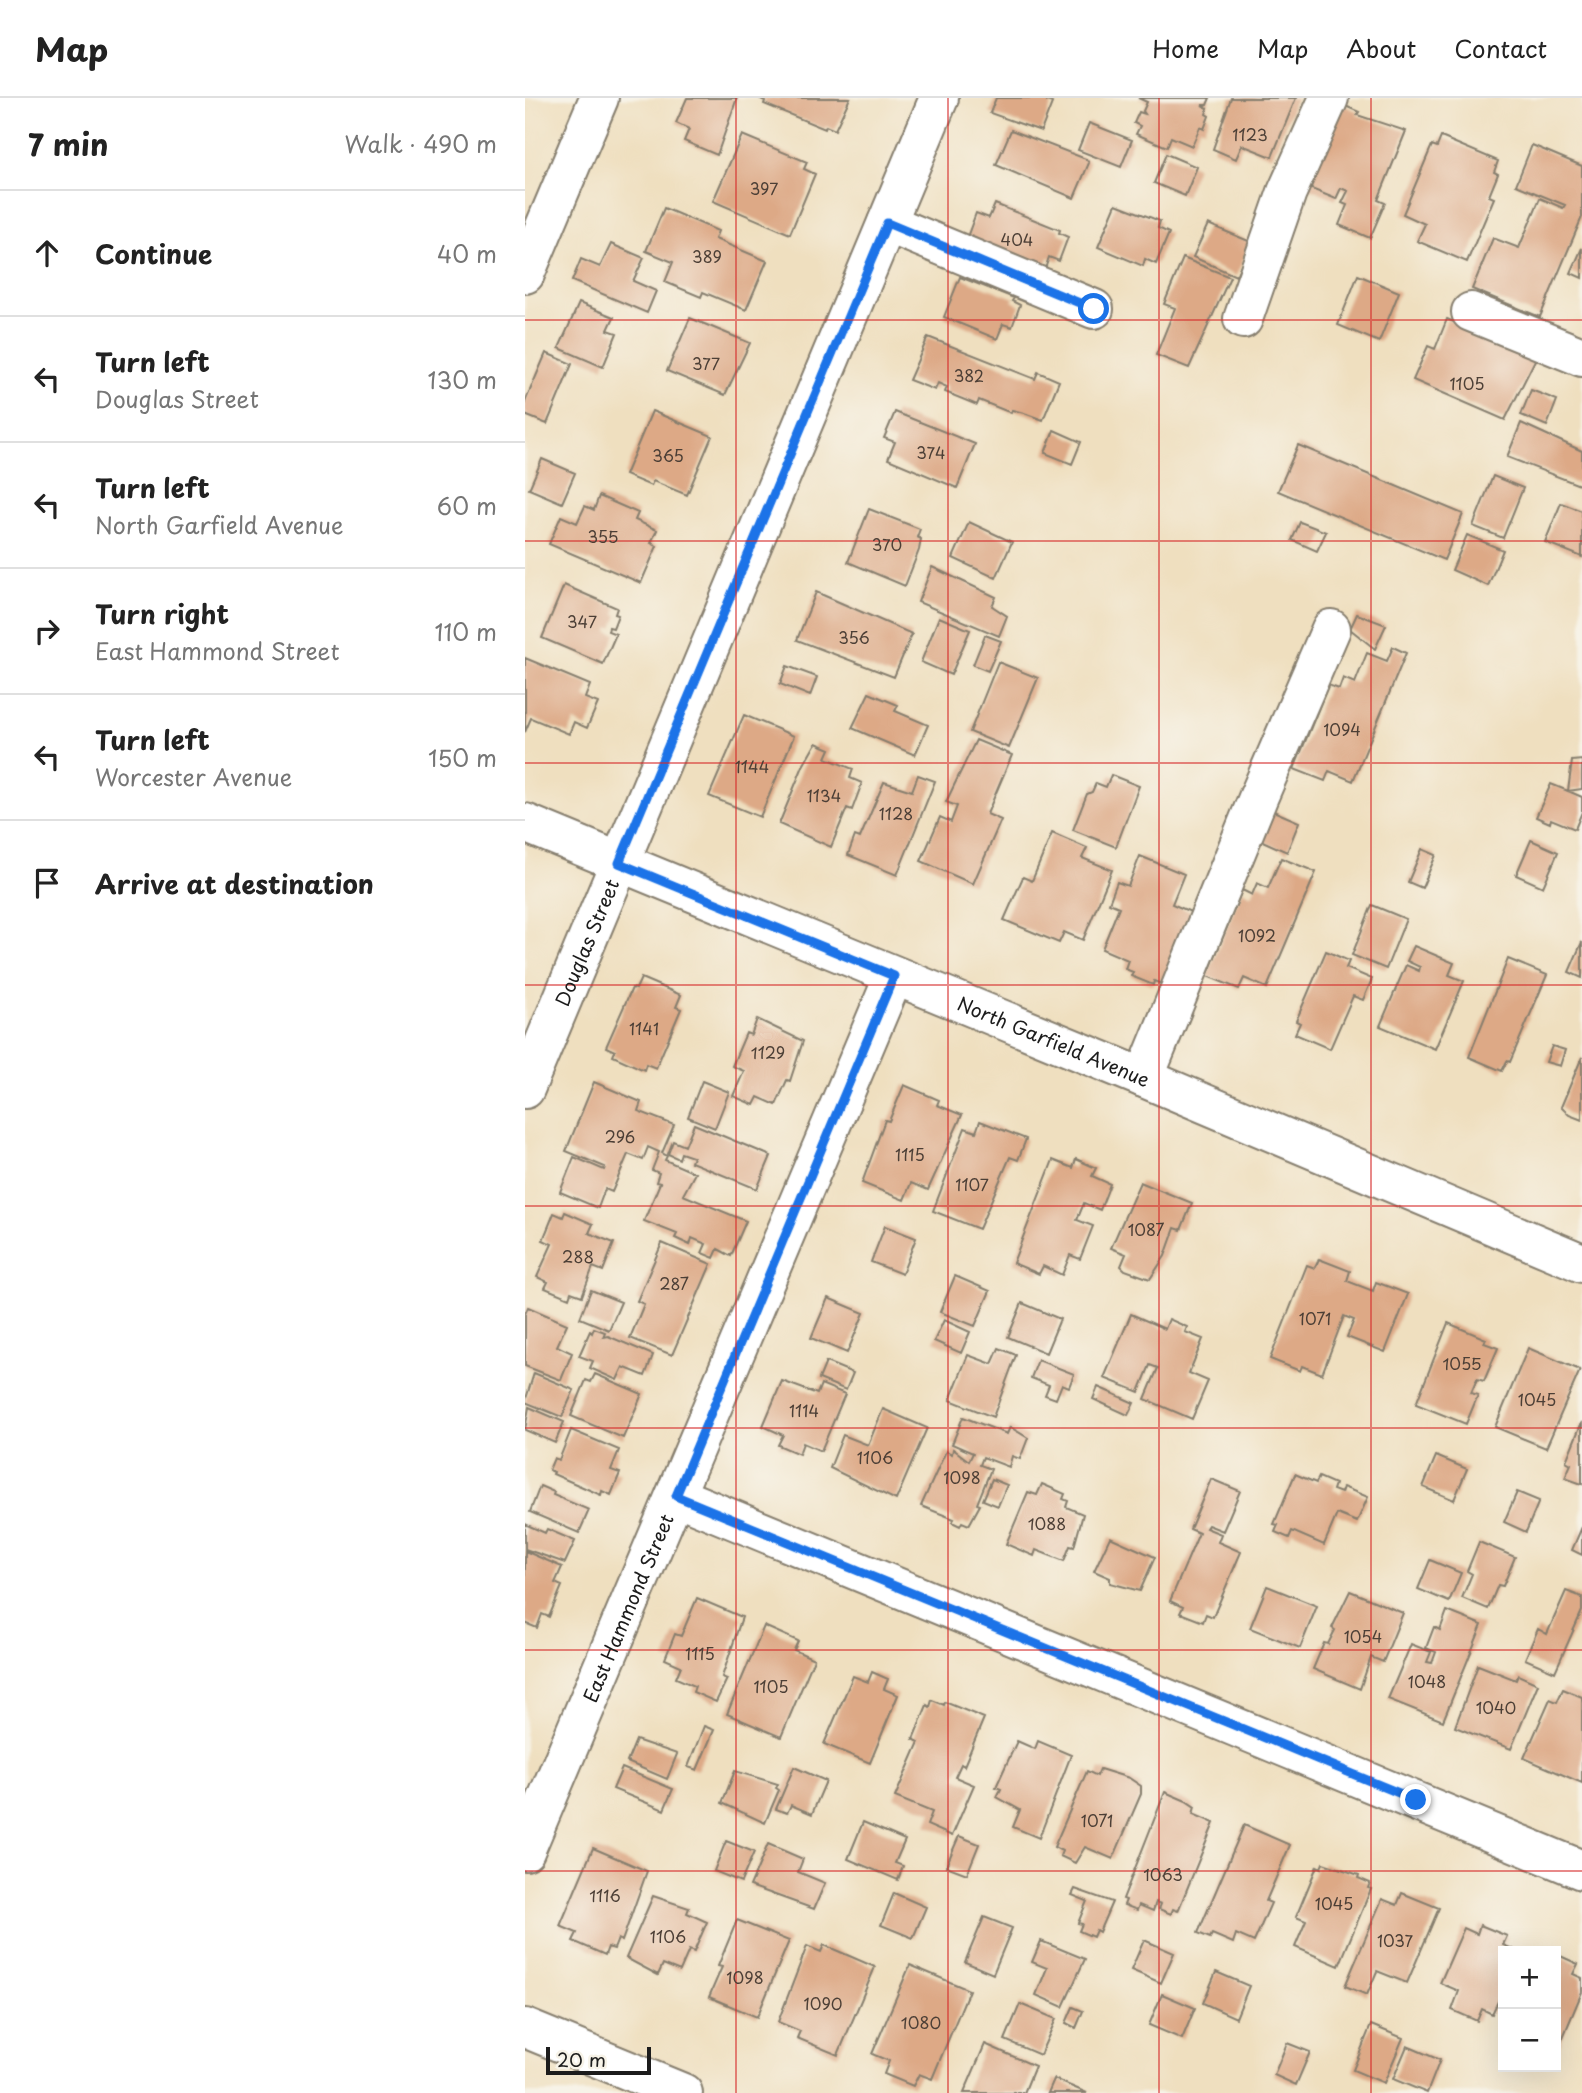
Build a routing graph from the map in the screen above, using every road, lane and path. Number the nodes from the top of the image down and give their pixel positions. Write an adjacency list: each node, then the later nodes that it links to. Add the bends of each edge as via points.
1 (599, 98): 5 (street)
2 (939, 98): 4 (street, Douglas Street)
3 (1329, 98): 8 (street, via 1287,192)
4 (887, 223): 6 (street); 12 (street, Douglas Street)
5 (525, 274)
6 (1094, 309)
7 (1471, 312): 9 (street)
8 (1243, 319)
9 (1582, 357)
10 (1331, 629): 14 (street)
11 (525, 823): 12 (street, North Garfield Avenue)
12 (619, 863): 13 (street, North Garfield Avenue); 15 (street, Douglas Street)
13 (894, 976): 14 (street, North Garfield Avenue); 17 (street, East Hammond Street)
14 (1144, 1078): 16 (street, North Garfield Avenue)
15 (525, 1089)
16 (1582, 1263)
17 (676, 1496): 18 (street, East Hammond Street); 19 (street)
18 (525, 1851)
19 (1582, 1870)
20 (525, 2028): 21 (street)
21 (683, 2093)

